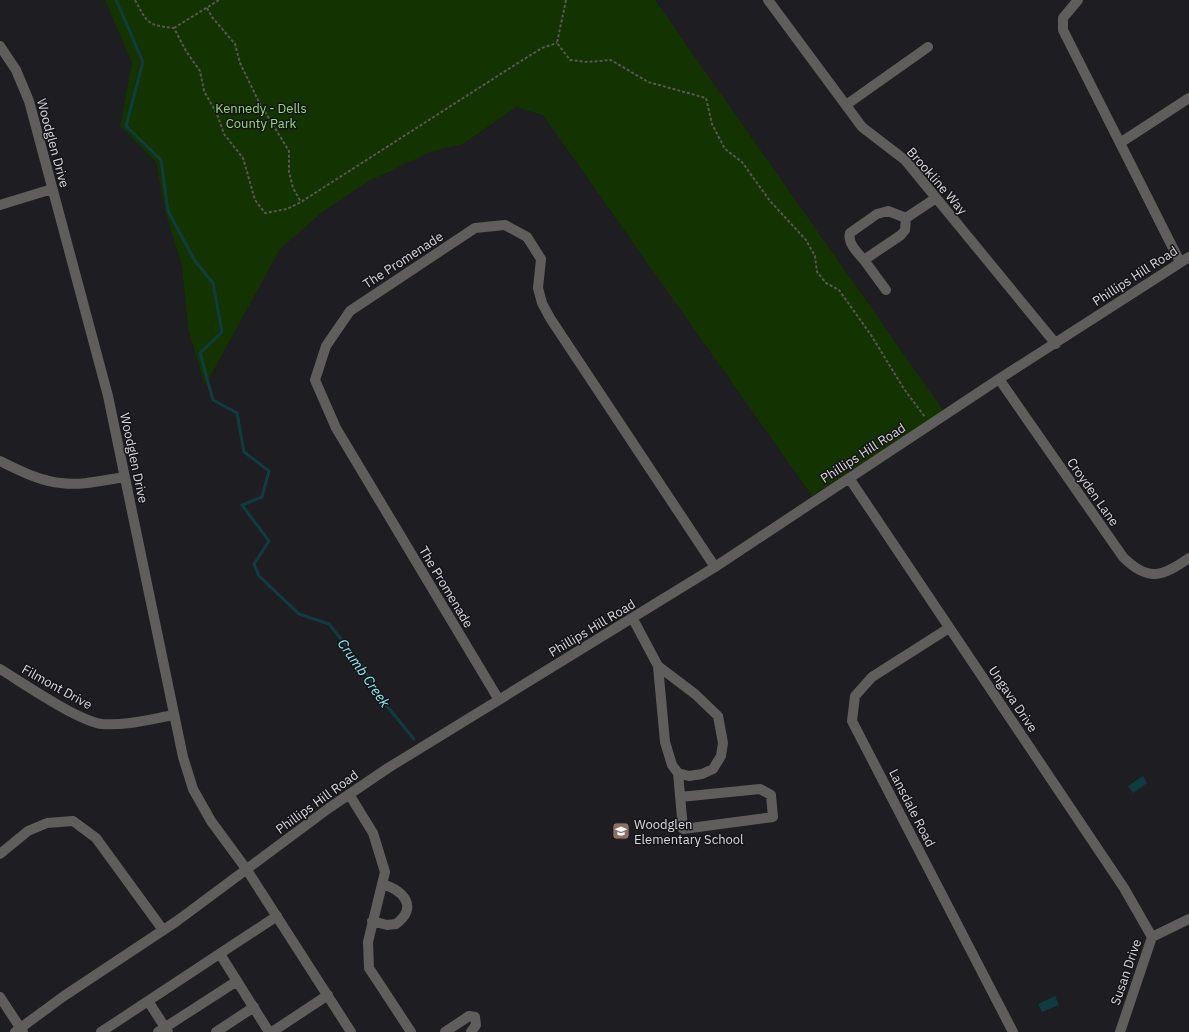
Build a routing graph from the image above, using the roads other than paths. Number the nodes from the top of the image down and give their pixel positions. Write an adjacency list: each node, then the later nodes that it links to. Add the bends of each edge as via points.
1 (768, 0): 6 (street, Brookline Way)
2 (1078, 0): 7 (street, via 1064,18 1063,30)
3 (0, 46): 8 (street, Woodglen Drive, via 16,70 29,101)
4 (928, 47): 6 (street)
5 (1189, 98): 7 (street)
6 (846, 105): 9 (street, Brookline Way, via 862,127 905,160)
7 (1120, 143): 13 (street)
8 (52, 190): 10 (street); 18 (street, Woodglen Drive, via 108,396)
9 (936, 198): 11 (street); 15 (street, Brookline Way)
10 (0, 204)
11 (906, 218): 12 (street, via 902,235); 12 (street, via 888,211 877,214 850,233 850,242)
12 (864, 260): 14 (street)
13 (1185, 260): 15 (street, Phillips Hill Road)
14 (886, 290)
15 (1056, 344): 16 (street, Phillips Hill Road)
16 (999, 379): 19 (street, Phillips Hill Road); 20 (street, Croyden Lane, via 1132,566 1144,573 1162,574)
17 (0, 461): 18 (street, via 34,476 61,483 86,484)
18 (125, 477): 27 (street, Woodglen Drive)
19 (849, 478): 21 (street, Phillips Hill Road); 23 (street, Ungava Drive)
20 (1189, 558)
21 (715, 567): 22 (street, Phillips Hill Road); 26 (street, The Promenade, via 550,318 538,288 541,259 527,237 505,225 475,228 350,311 326,346 315,380 336,428)
22 (633, 619): 24 (street); 26 (street, Phillips Hill Road)
23 (949, 628): 38 (street, Ungava Drive, via 1124,888); 55 (street, Lansdale Road, via 872,677 855,696 852,721)
24 (658, 666): 28 (street, via 665,742 672,765); 28 (street, via 695,694 718,716 721,727 721,756 714,769 689,776)
25 (0, 669): 27 (street, Filmont Drive, via 77,715 100,724 119,725)
26 (499, 700): 29 (street, Phillips Hill Road)
27 (174, 715): 32 (street, Woodglen Drive, via 182,757 193,789 211,821)
28 (678, 773): 30 (street)
29 (349, 794): 32 (street, Phillips Hill Road); 33 (street, via 373,833 385,872)
30 (680, 797): 30 (street, via 683,829 773,817 771,796 760,789)
31 (0, 854): 37 (street, via 28,831 47,823 73,821 96,838)
32 (247, 870): 34 (street, Woodglen Drive); 37 (street, Phillips Hill Road)
33 (382, 884): 36 (street); 36 (street, via 399,892 408,912 396,924 387,925)
34 (277, 916): 39 (street); 41 (street, Woodglen Drive)
35 (1189, 919): 38 (street, Susan Drive)
36 (372, 921): 52 (street, via 368,942 369,968)
37 (163, 930): 46 (street, Phillips Hill Road, via 64,996)
38 (1152, 937): 56 (street, Susan Drive)
39 (220, 954): 40 (street); 43 (street)
40 (237, 981): 44 (street); 45 (street)
41 (328, 995): 50 (street); 51 (street, Woodglen Drive)
42 (0, 997): 46 (street)
43 (148, 1001): 45 (street); 47 (street)
44 (254, 1007): 48 (street); 49 (street)
45 (164, 1030)
46 (19, 1031)
47 (101, 1032)
48 (216, 1032)
49 (269, 1032)
50 (272, 1032)
51 (351, 1032)
52 (411, 1032)
53 (445, 1032): 54 (street, via 469,1016 475,1017 476,1025)
54 (471, 1032)
55 (1013, 1032)
56 (1120, 1032)

